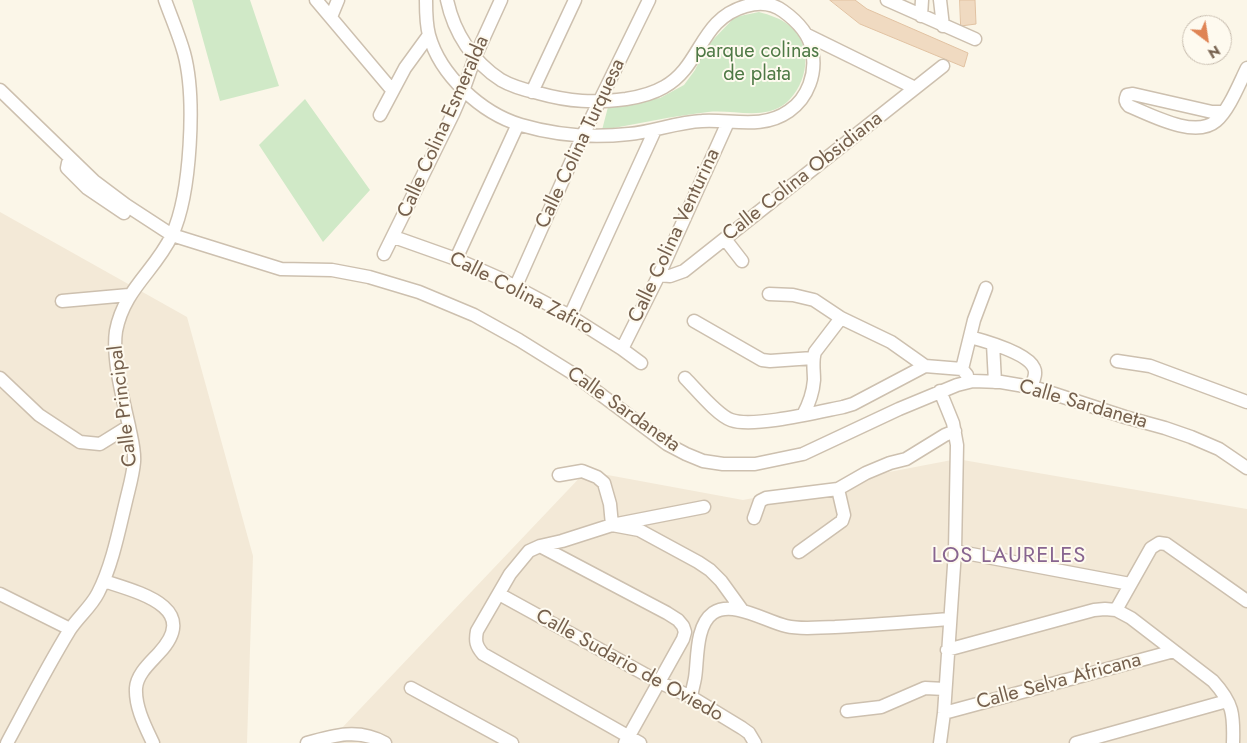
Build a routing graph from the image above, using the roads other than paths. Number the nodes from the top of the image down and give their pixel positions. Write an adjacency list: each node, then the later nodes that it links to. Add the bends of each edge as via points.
1 (165, 0): 35 (street, Calle Principal, via 184,53 189,88 190,144 186,180)
2 (316, 0): 14 (street)
3 (338, 0): 14 (street)
4 (426, 0): 16 (street)
5 (447, 0): 19 (street, via 458,31)
6 (501, 0): 19 (street, Calle Colina Esmeralda)
7 (575, 0): 26 (street)
8 (648, 0): 27 (street, Calle Colina Turquesa)
9 (887, 0): 13 (street)
10 (922, 0): 13 (street)
11 (940, 0): 15 (street)
12 (769, 2): 17 (street, via 795,20); 27 (street, via 738,8 723,16 710,29 689,65 676,80 662,89 642,96)
13 (921, 16): 15 (street)
14 (331, 17): 24 (street)
15 (943, 26): 18 (street)
16 (429, 35): 24 (street); 25 (street, via 439,58)
17 (807, 35): 22 (street); 30 (street, via 812,47 813,70 802,98 778,117 751,123)
18 (975, 39)
19 (474, 57): 25 (street, Calle Colina Esmeralda); 26 (street, via 500,79)
20 (943, 66): 22 (street, Calle Colina Obsidiana)
21 (1247, 68): 28 (street)
22 (915, 88): 36 (street, Calle Colina Obsidiana)
23 (0, 90): 35 (street, Calle Sardaneta, via 71,160)
24 (392, 90): 29 (street)
25 (464, 91): 31 (street, via 491,111); 34 (street, Calle Colina Esmeralda)
26 (532, 92): 27 (street, via 578,102)
27 (600, 102): 33 (street, Calle Colina Turquesa)
28 (1223, 112): 28 (street, via 1133,94 1127,95 1125,100 1129,106 1162,120 1192,128 1206,127 1217,121)
29 (380, 115)
30 (728, 122): 32 (street, via 702,121); 40 (street, Calle Colina Venturina)
31 (518, 124): 33 (street, via 554,133); 38 (street)
32 (656, 130): 33 (street); 46 (street)
33 (583, 135): 41 (street, Calle Colina Turquesa)
34 (394, 237): 37 (street, Calle Colina Esmeralda); 38 (street, Calle Colina Zafiro)
35 (170, 238): 44 (street, Calle Principal); 62 (street, Calle Sardaneta, via 281,269 332,270 369,277 418,292 474,315 572,373 667,444 703,461 755,464 803,454)
36 (725, 239): 39 (street); 40 (street, Calle Colina Obsidiana, via 679,274)
37 (384, 254)
38 (456, 259): 41 (street, Calle Colina Zafiro)
39 (742, 261)
40 (659, 275): 51 (street, Calle Colina Venturina)
41 (515, 288): 46 (street, Calle Colina Zafiro)
42 (986, 288): 49 (street)
43 (768, 294): 47 (street, via 814,300)
44 (129, 296): 45 (street); 65 (street, Calle Principal, via 120,314 116,333 116,352)
45 (62, 301)
46 (570, 316): 51 (street, Calle Colina Zafiro)
47 (841, 318): 52 (street); 55 (street, via 884,338)
48 (694, 321): 52 (street, via 762,360)
49 (970, 336): 50 (street); 56 (street)
50 (993, 344): 60 (street); 61 (street, via 1034,366)
51 (622, 349): 54 (street, Calle Colina Zafiro)
52 (813, 358): 64 (street, via 812,391)
53 (1117, 361): 63 (street, via 1150,366)
54 (641, 363)
55 (925, 366): 56 (street); 64 (street, via 853,404)
56 (962, 369): 59 (street)
57 (0, 378): 65 (street, via 39,415 80,442 100,444)
58 (685, 378): 64 (street, via 715,409 731,420 753,423)
59 (973, 381): 60 (street, Calle Sardaneta); 62 (street, Calle Sardaneta)
60 (995, 382): 61 (street, Calle Sardaneta)
61 (1031, 387): 67 (street, Calle Sardaneta, via 1191,436 1219,449)
62 (940, 391): 66 (street)
63 (1247, 402)
64 (803, 415)
65 (129, 426): 76 (street, Calle Principal, via 134,459 132,478)
66 (954, 427): 69 (street, via 906,459 866,473); 74 (street, via 957,445)
67 (1247, 468)
68 (559, 475): 72 (street, via 582,471 604,483)
69 (838, 489): 71 (street, via 766,498 760,501); 75 (street, via 844,515 842,521)
70 (704, 507): 72 (street)
71 (754, 518)
72 (612, 525): 73 (street); 81 (street, via 639,530 698,562 721,581)
73 (540, 546): 79 (street, via 521,560); 87 (street, via 678,620 686,632)
74 (955, 551): 77 (street); 83 (street)
75 (799, 552)
76 (104, 581): 84 (street, Calle Principal); 101 (street, via 153,598 171,615 174,628 166,646 141,674 136,688 139,710)
77 (1130, 584): 80 (street, via 1151,548 1159,543 1166,544); 82 (street)
78 (0, 594): 84 (street)
79 (499, 594): 89 (street, Calle Sudario de Oviedo); 99 (street, via 477,631 475,639 483,654)
80 (1247, 601)
81 (742, 610): 83 (street, via 767,621 807,628); 88 (street, via 713,613 700,634)
82 (1116, 610): 85 (street, via 1094,610); 86 (street)
83 (949, 619): 85 (street)
84 (70, 629): 100 (street, Calle Principal)
85 (947, 650): 91 (street)
86 (1174, 651): 93 (street, via 1213,682); 95 (street, Calle Selva Africana)
87 (674, 655): 88 (street); 89 (street)
88 (695, 666): 92 (street)
89 (658, 682): 92 (street, Calle Sudario de Oviedo); 99 (street)
90 (411, 688): 103 (street)
91 (945, 689): 94 (street, via 925,688 880,707); 95 (street)
92 (691, 697): 105 (street, Calle Sudario de Oviedo, via 750,733)
93 (1227, 701): 97 (street); 107 (street)
94 (847, 711)
95 (944, 713): 106 (street)
96 (1247, 715): 97 (street)
97 (1234, 718): 108 (street)
98 (380, 740): 102 (street, via 352,733)
99 (627, 740): 104 (street)
100 (6, 743)
101 (153, 743)
102 (307, 743)
103 (512, 743)
104 (640, 743)
105 (755, 743)
106 (940, 743)
107 (1076, 743)
108 (1233, 743)

